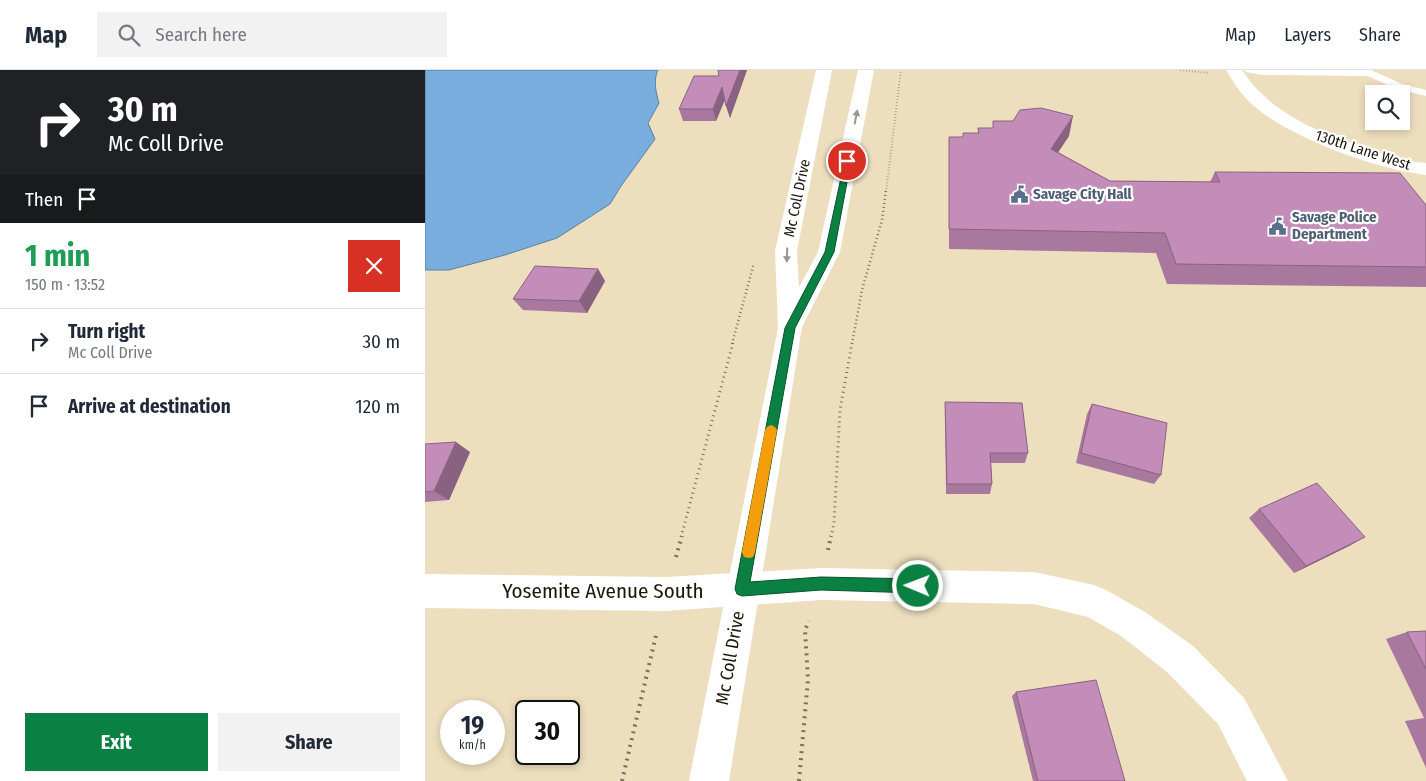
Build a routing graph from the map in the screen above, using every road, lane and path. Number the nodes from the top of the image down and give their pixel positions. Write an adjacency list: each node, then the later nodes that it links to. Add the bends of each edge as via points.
1 (824, 70): 10 (main road, Mc Coll Drive, one-way to 10, via 786,251)
2 (866, 70): 10 (main road, Mc Coll Drive, one-way to 2, via 829,252)
3 (901, 70): 11 (path, via 882,220 862,290 840,410 834,523)
4 (1234, 70): 8 (main road, 130th Lane West, via 1243,86 1262,105 1285,121 1339,145)
5 (1249, 70): 6 (lane)
6 (1365, 72): 7 (lane)
7 (1426, 94)
8 (1426, 169)
9 (755, 261): 14 (path)
10 (790, 328): 12 (main road, Mc Coll Drive)
11 (821, 584): 12 (main road, Yosemite Avenue South); 17 (path, via 805,630 808,679); 18 (main road, Yosemite Avenue South, via 1034,588 1094,602 1133,624 1180,659 1231,711)
12 (742, 589): 14 (main road, Yosemite Avenue South); 16 (main road, Mc Coll Drive)
13 (425, 591): 14 (main road, Yosemite Avenue South)
14 (666, 594): 15 (path)
15 (622, 781)
16 (709, 781)
17 (799, 781)
18 (1268, 781)

